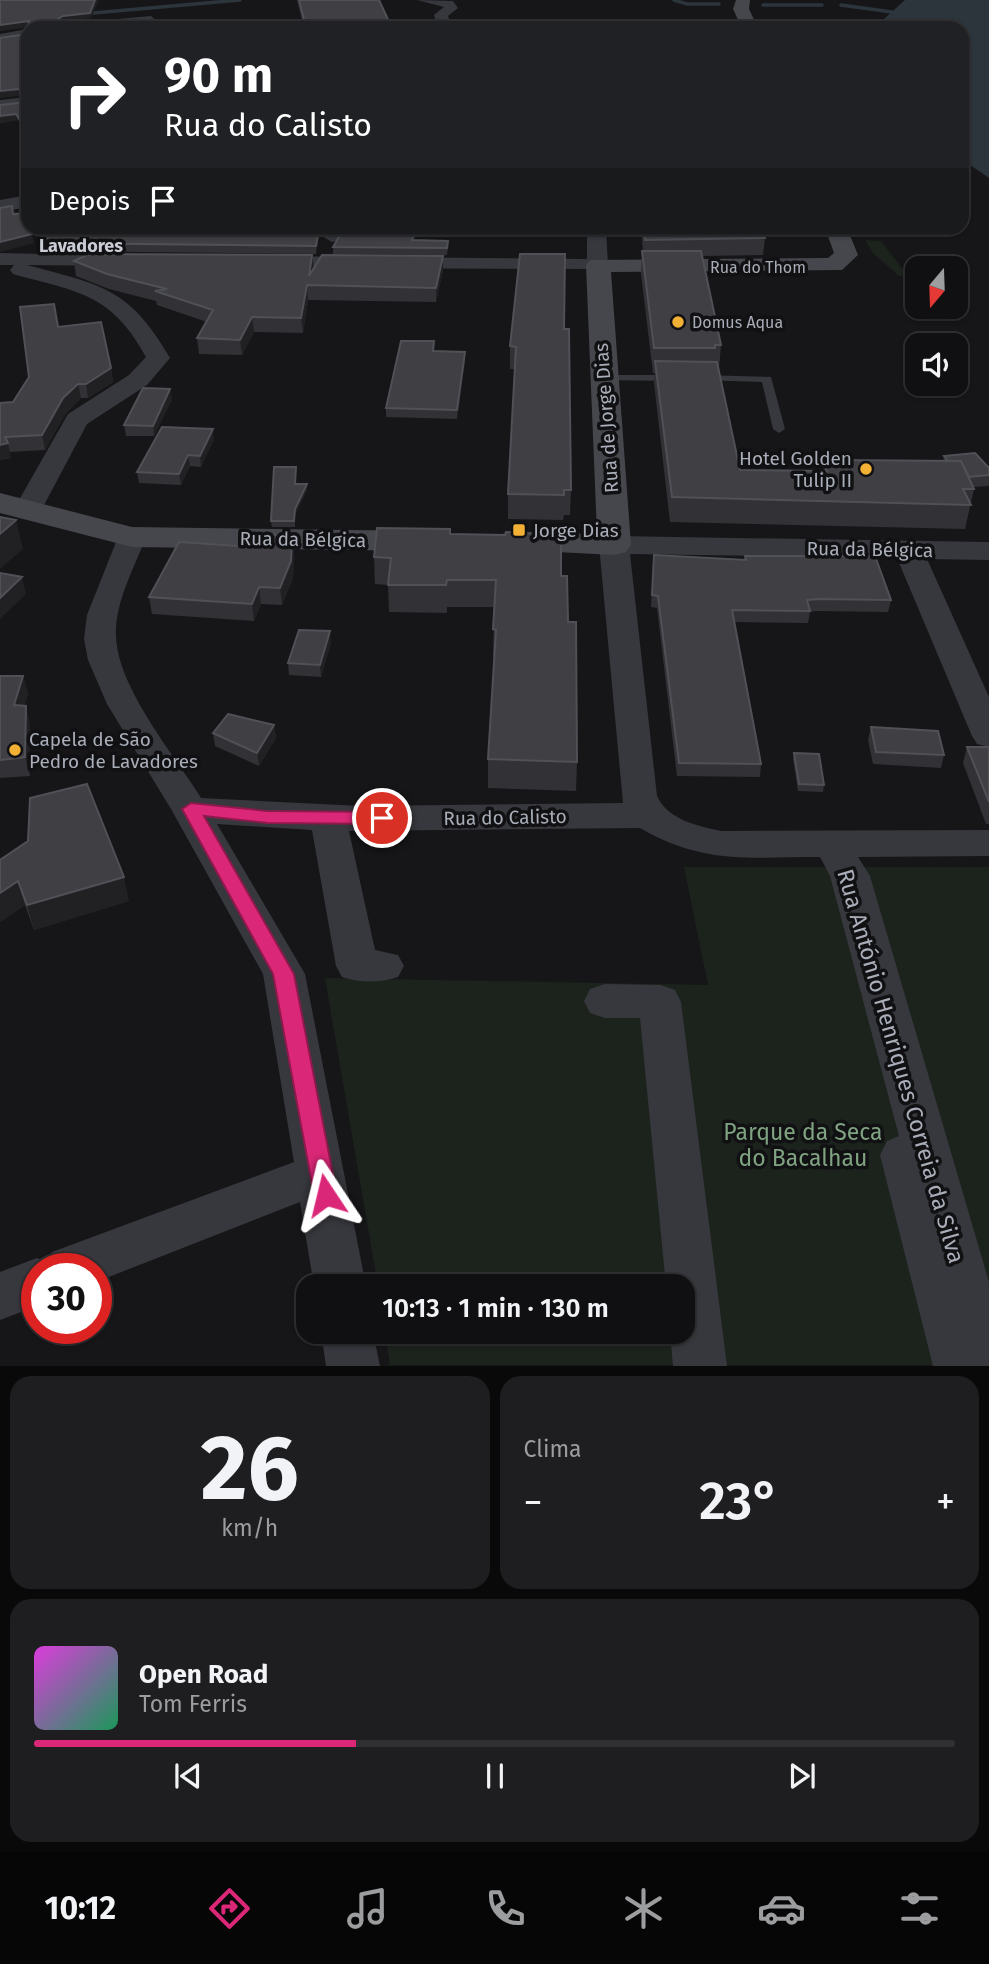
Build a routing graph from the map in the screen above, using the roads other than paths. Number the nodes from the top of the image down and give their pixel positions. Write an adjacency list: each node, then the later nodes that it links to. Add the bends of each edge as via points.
1 (423, 0): 3 (street, via 451,8 441,15)
2 (743, 0): 4 (main road)
3 (443, 21)
4 (746, 21)
5 (21, 34): 6 (street)
6 (0, 38)
7 (21, 99): 8 (street)
8 (0, 105)
9 (21, 202): 10 (street)
10 (0, 206)
11 (596, 235): 16 (street, Rua de Jorge Dias)
12 (839, 235): 16 (main road, Rua do Thom, via 846,255 843,260 819,267)
13 (139, 260): 14 (street)
14 (0, 261): 19 (street, via 109,295 142,326 158,358 138,380 77,419)
15 (250, 261): 16 (street, Rua do Thom)
16 (598, 265): 17 (main road, Rua de Jorge Dias)
17 (602, 378): 18 (lane, via 767,379); 21 (main road, Rua de Jorge Dias)
18 (779, 429)
19 (15, 505): 20 (main road, Rua da Bélgica)
20 (132, 537): 21 (main road, Rua da Bélgica); 25 (street, via 104,612 100,638 114,685)
21 (614, 545): 22 (street, Rua da Bélgica); 26 (street, Rua de Jorge Dias, via 639,796)
22 (908, 549): 23 (street, Rua da Bélgica); 24 (street)
23 (989, 551)
24 (989, 736)
25 (191, 809): 27 (street, Rua do Calisto); 32 (street, via 284,974)
26 (647, 815): 27 (street, Rua do Calisto); 28 (street, via 683,836 721,844)
27 (328, 818): 30 (street, via 357,966)
28 (831, 843): 29 (street); 40 (street, Rua António Henriques Correia da Silva, via 830,876); 41 (street, Rua António Henriques Correia da Silva, via 850,876)
29 (989, 843)
30 (383, 966)
31 (605, 1000): 39 (street, via 660,1002)
32 (322, 1172): 33 (street); 34 (street)
33 (112, 1253)
34 (338, 1274)
35 (21, 1288): 36 (street)
36 (0, 1296)
37 (350, 1344): 38 (street)
38 (353, 1366)
39 (700, 1366)
40 (960, 1366)
41 (987, 1366)

